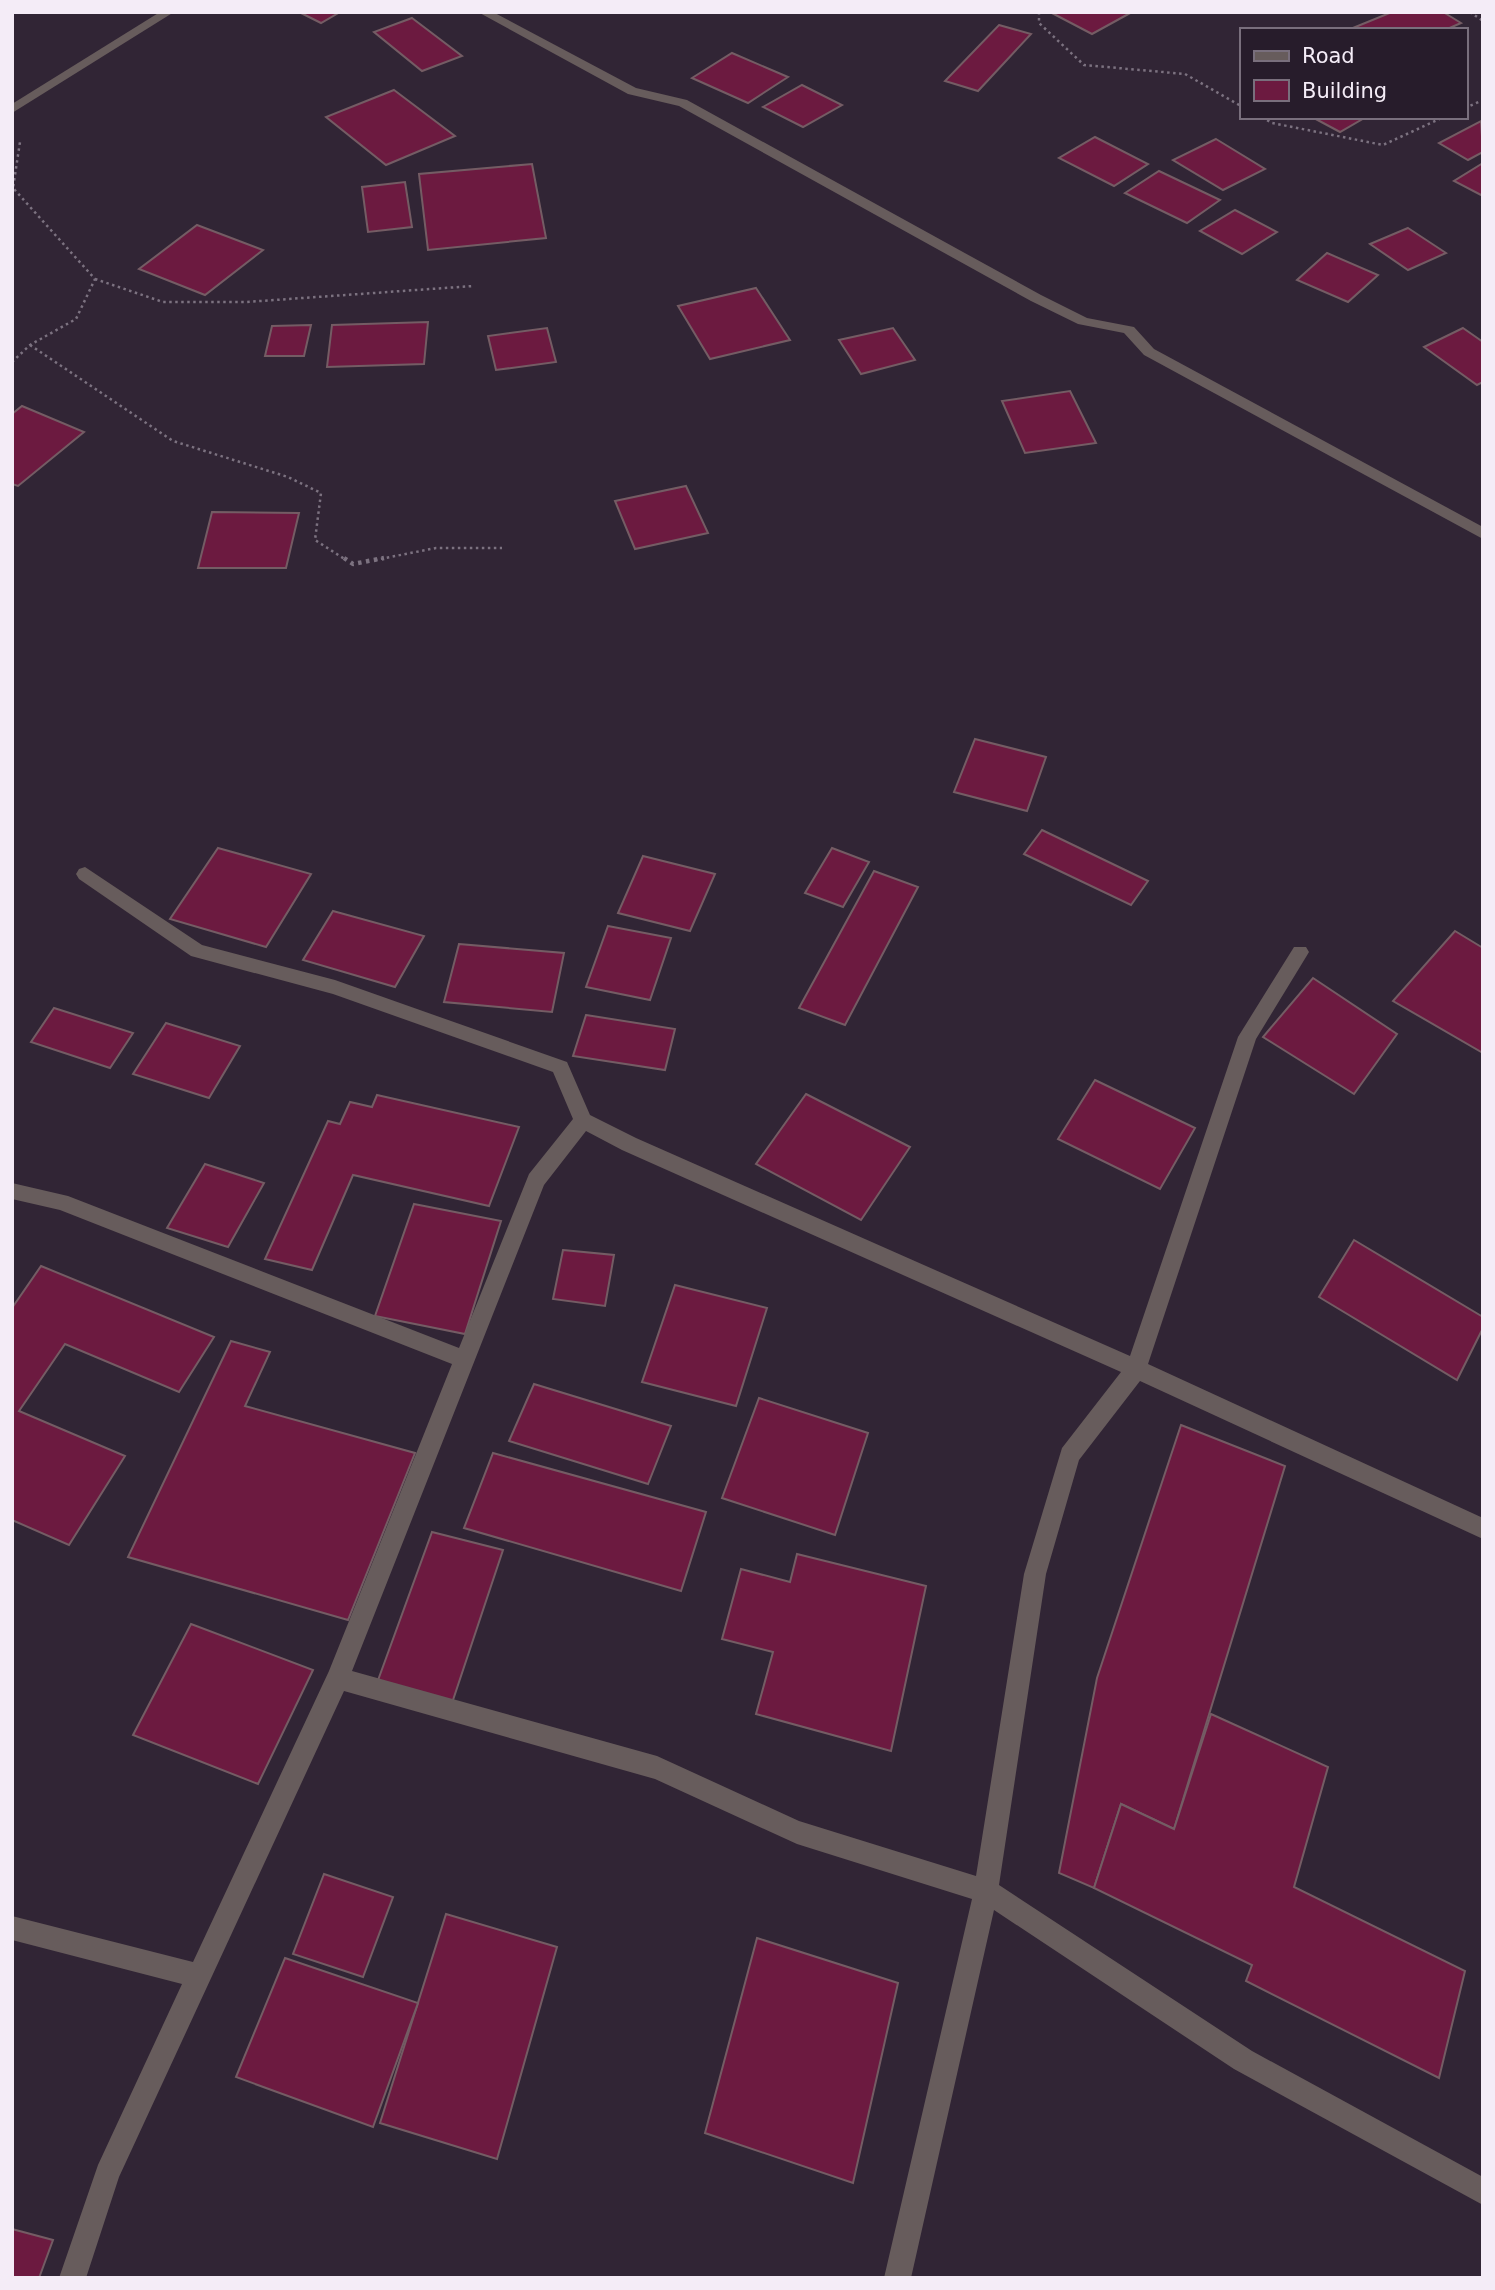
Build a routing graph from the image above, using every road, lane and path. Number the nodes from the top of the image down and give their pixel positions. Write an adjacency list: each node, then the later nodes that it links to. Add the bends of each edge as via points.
1 (168, 12): 6 (street)
2 (484, 12): 17 (street, via 632,91 683,103 1036,298 1083,321 1129,330 1149,352)
3 (1039, 12): 8 (path, via 1039,23 1084,65 1185,74)
4 (1470, 12): 5 (path)
5 (1483, 21)
6 (26, 100): 10 (street); 13 (path, via 13,188)
7 (1483, 100): 9 (path)
8 (1240, 105)
9 (1467, 107)
10 (12, 109)
11 (1265, 119): 12 (path, via 1383,145)
12 (1440, 119)
13 (95, 279): 14 (path, via 163,302 246,302); 15 (path, via 76,319)
14 (473, 286)
15 (30, 345): 16 (path); 18 (path, via 173,441 288,477 321,493 315,540 353,564 436,548)
16 (12, 362)
17 (1483, 534)
18 (502, 548)
19 (85, 874): 21 (street, via 197,951 335,987 560,1067)
20 (1300, 951): 24 (street, via 1247,1037)
21 (583, 1119): 23 (street, via 536,1180); 24 (street, via 629,1144)
22 (12, 1191): 23 (street, via 61,1202)
23 (463, 1359): 26 (street)
24 (1136, 1369): 25 (street); 27 (street, via 1070,1455 1035,1574)
25 (1483, 1529)
26 (338, 1678): 27 (street, via 657,1768 797,1832); 29 (street)
27 (986, 1891): 30 (street, via 1243,2060); 32 (street)
28 (12, 1928): 29 (street)
29 (198, 1976): 31 (street, via 107,2174)
30 (1483, 2192)
31 (72, 2278)
32 (897, 2278)

